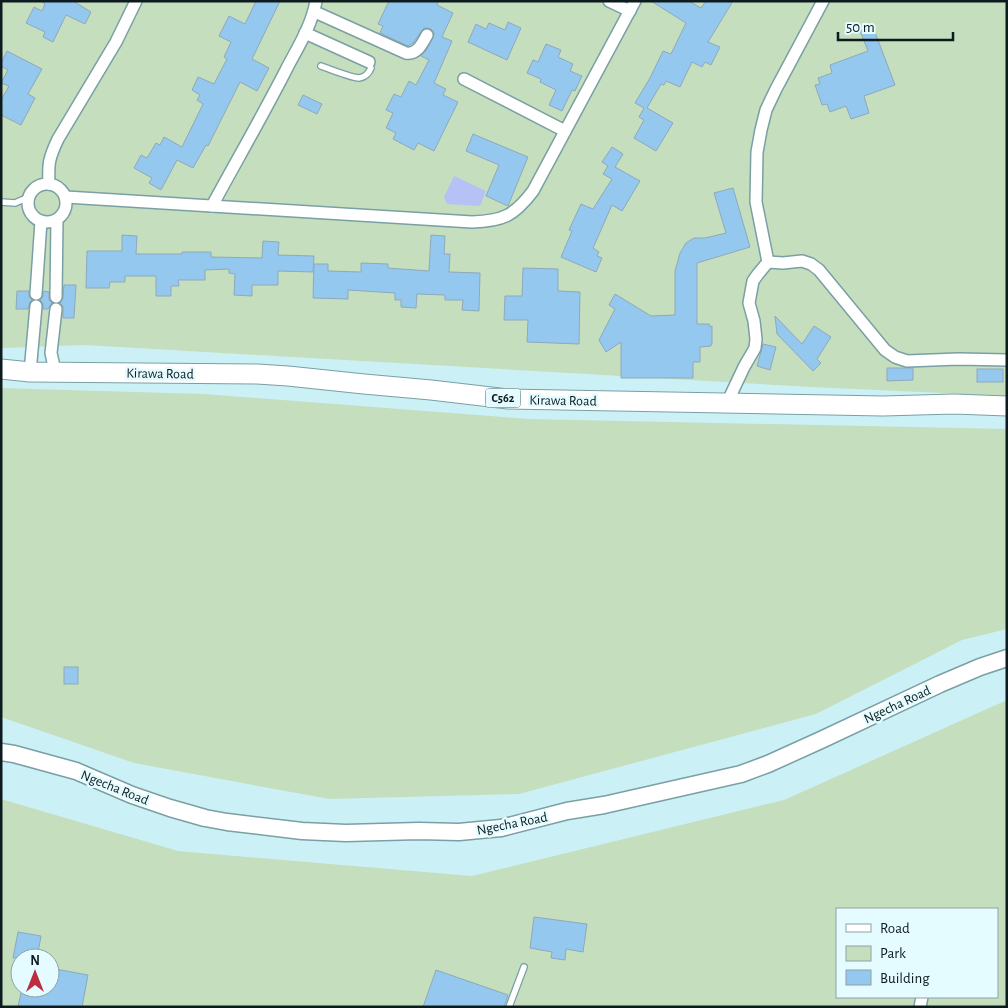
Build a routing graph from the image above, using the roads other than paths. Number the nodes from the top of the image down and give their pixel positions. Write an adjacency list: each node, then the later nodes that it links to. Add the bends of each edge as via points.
1 (136, 1): 12 (street, via 53,150 48,167)
2 (609, 1): 4 (street)
3 (823, 1): 19 (street, via 766,110 761,130 756,202)
4 (633, 6): 11 (street)
5 (316, 7): 6 (street); 7 (street, via 406,53 416,52)
6 (305, 33): 8 (street); 16 (street)
7 (427, 35)
8 (369, 62): 9 (lane, via 369,73 358,78)
9 (321, 66)
10 (464, 79): 11 (street)
11 (565, 131): 16 (street, via 525,201 511,214 489,221)
12 (49, 184): 13 (street, via 34,189); 14 (street, via 57,187)
13 (29, 197): 15 (lane); 18 (street, via 28,207)
14 (66, 198): 16 (street); 17 (street, via 63,214)
15 (1, 202)
16 (212, 206)
17 (57, 220): 18 (street); 20 (street)
18 (41, 221): 24 (street)
19 (768, 262): 22 (street, via 802,261 811,264 884,350 895,357 907,361); 26 (street, via 753,281 749,303 754,321 755,348)
20 (56, 297)
21 (56, 310): 25 (street, via 52,353)
22 (1007, 360)
23 (1, 369): 24 (main road, Kirawa Road / C562)
24 (30, 372): 25 (main road, Kirawa Road / C562)
25 (54, 372): 26 (main road, Kirawa Road / C562, via 257,374 508,399)
26 (727, 403): 27 (main road, Kirawa Road / C562)
27 (1007, 406)
28 (1007, 658): 29 (main road, Ngecha Road, via 948,680 741,774 501,828 459,832 302,831 227,822 170,808 76,771)
29 (1, 752)
30 (524, 968): 31 (lane)
31 (509, 1007)

